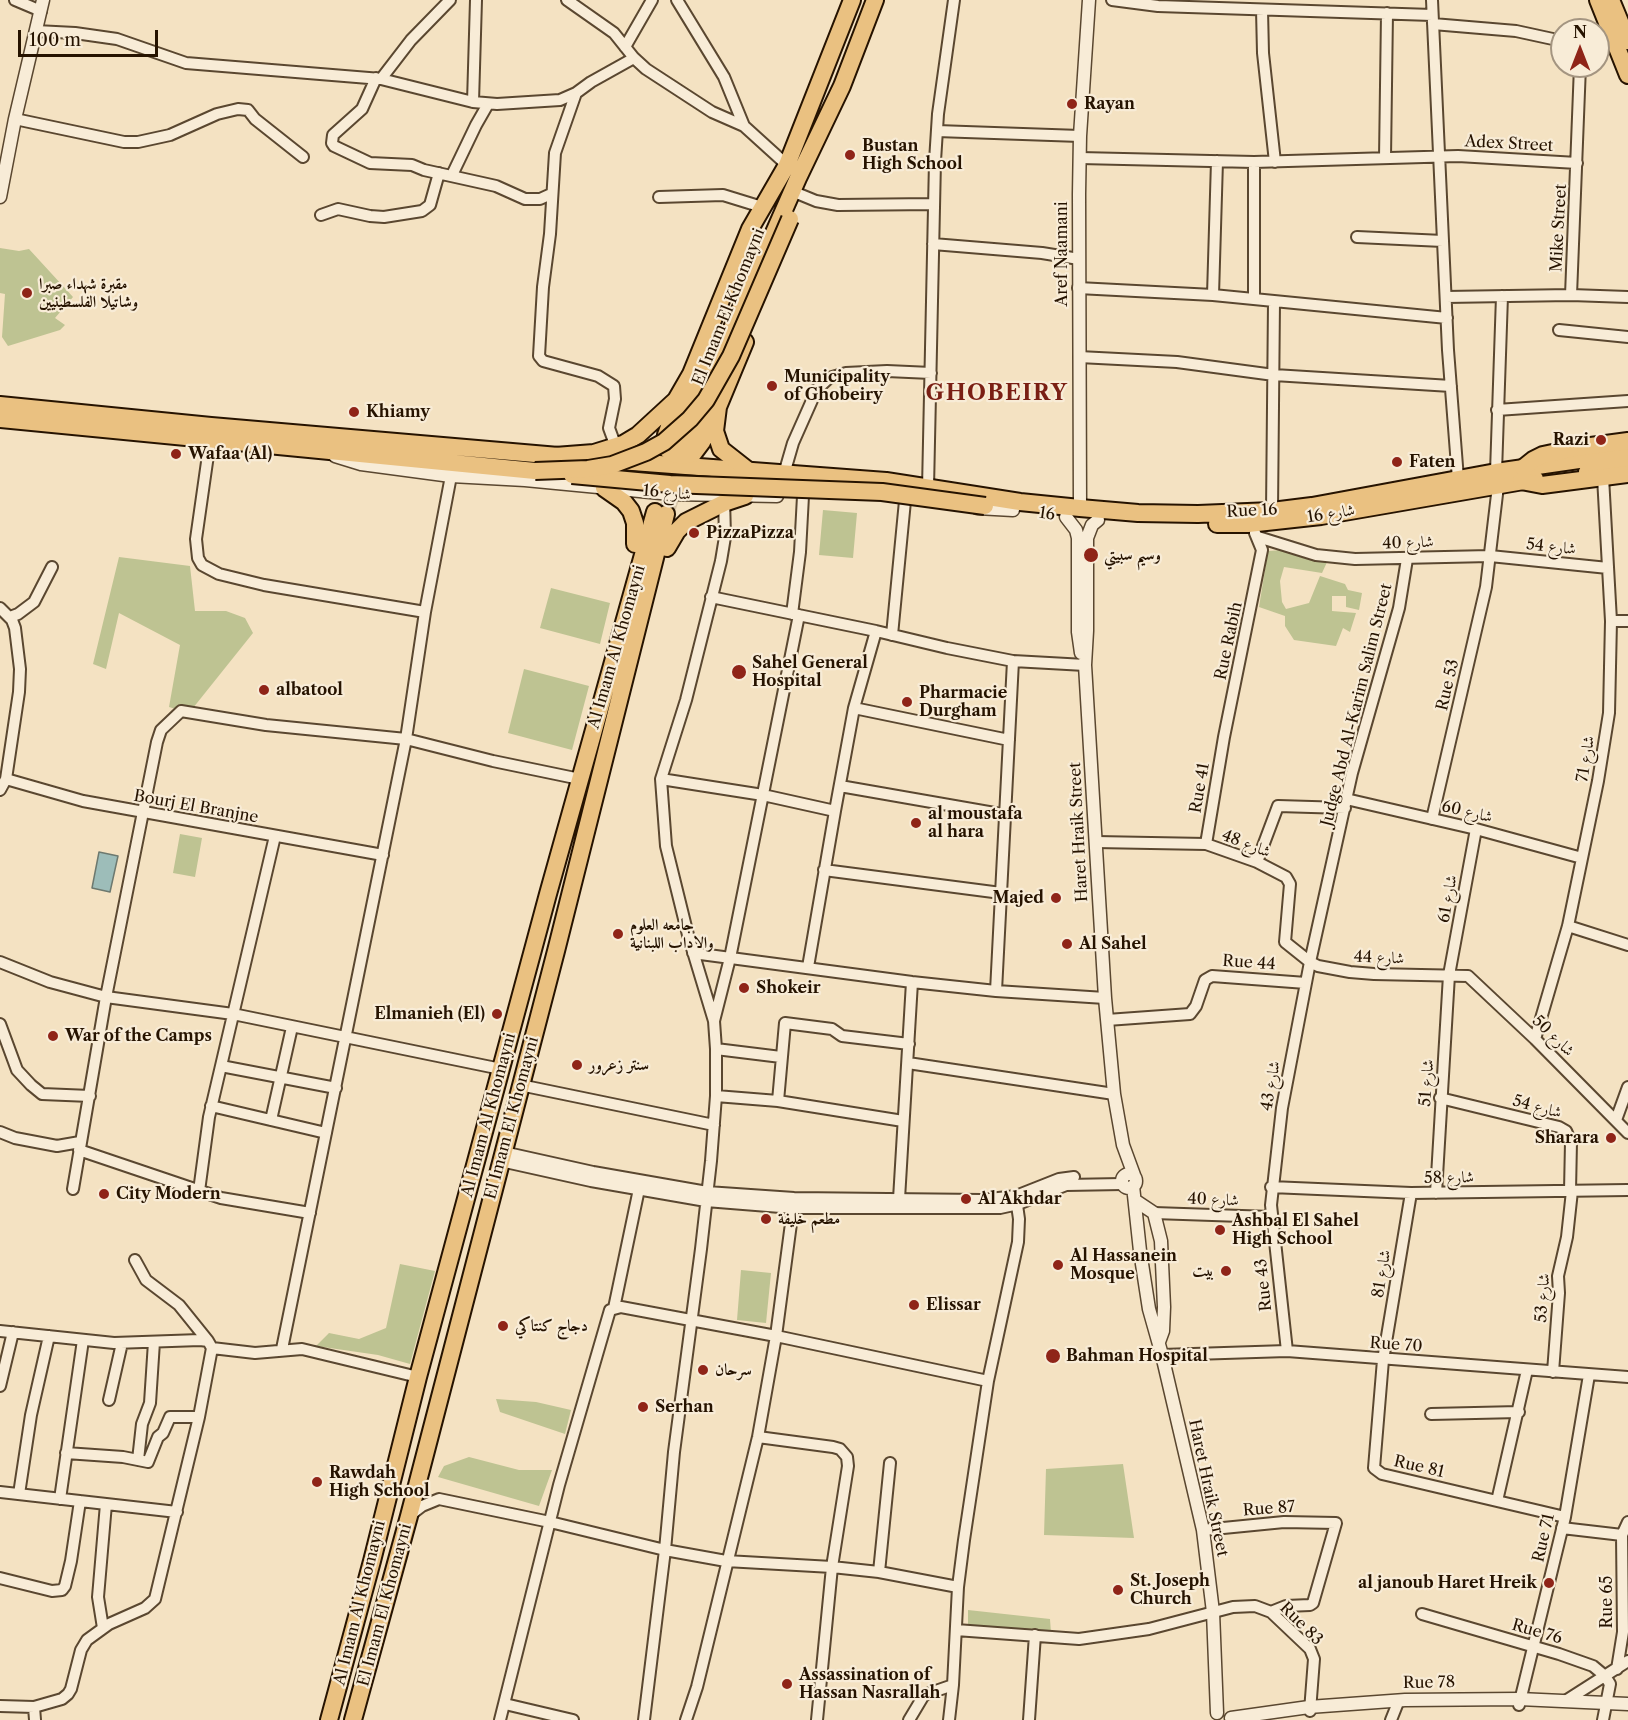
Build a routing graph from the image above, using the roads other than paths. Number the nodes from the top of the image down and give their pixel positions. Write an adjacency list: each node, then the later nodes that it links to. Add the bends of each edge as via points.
1 (15, 0): 15 (street)
2 (450, 0): 25 (street)
3 (476, 0): 28 (street)
4 (567, 0): 22 (street, via 610,30)
5 (652, 0): 22 (street)
6 (677, 0): 31 (street, via 724,77)
7 (852, 0): 44 (main road)
8 (875, 0): 44 (main road, via 842,86)
9 (954, 0): 32 (street)
10 (1089, 0): 33 (street, Aref Naamani)
11 (1112, 0): 16 (street)
12 (1432, 0): 18 (street)
13 (1598, 0): 21 (main road)
14 (1611, 0): 21 (main road)
15 (42, 6): 19 (street)
16 (1262, 10): 17 (street); 40 (street)
17 (1387, 13): 18 (street); 37 (street)
18 (1433, 19): 20 (street); 34 (street)
19 (36, 31): 25 (street, via 117,39 186,63); 30 (street)
20 (1550, 38)
21 (1613, 41): 24 (main road)
22 (626, 47): 23 (street)
23 (634, 58): 27 (street); 31 (street, via 712,112)
24 (1628, 75)
25 (379, 78): 28 (street); 42 (street, via 362,109 333,135 332,143 370,163 412,165)
26 (1580, 78): 41 (street, Mike Street)
27 (576, 93): 29 (street, via 545,102); 45 (street, via 557,144)
28 (472, 102): 29 (street)
29 (488, 104): 43 (street)
30 (15, 119): 35 (street, via 138,142 170,135 217,114 248,110); 47 (street)
31 (744, 126): 44 (street)
32 (937, 131): 33 (street); 48 (street)
33 (1080, 136): 36 (street, Aref Naamani)
34 (1439, 156): 37 (street, Adex Street); 41 (street, Adex Street); 52 (street)
35 (303, 158)
36 (1080, 158): 38 (street, Adex Street); 54 (street, Aref Naamani)
37 (1385, 158): 40 (street, Adex Street)
38 (1217, 161): 39 (street, Adex Street); 56 (street)
39 (1254, 162): 40 (street, Adex Street); 61 (street)
40 (1275, 162)
41 (1577, 163): 57 (street, Mike Street)
42 (439, 173): 43 (street); 50 (street, via 430,205 422,211 384,217 338,209)
43 (452, 175): 45 (street, via 525,199)
44 (794, 186): 48 (street, via 816,201 838,205); 49 (main road); 73 (main road, via 783,251); 80 (main road, El Imam El Khomayni); 87 (main road, bridge, via 731,356 706,400 690,419 655,447 612,465)
45 (551, 194): 81 (street, via 539,356 543,361 598,376 614,386 609,428)
46 (659, 197): 49 (street, via 723,195)
47 (0, 198)
48 (933, 204): 53 (street)
49 (762, 207): 68 (main road)
50 (321, 215)
51 (1357, 237): 52 (street)
52 (1443, 241): 59 (street)
53 (933, 244): 54 (street); 67 (street)
54 (1079, 259): 55 (street, Aref Naamani)
55 (1078, 288): 56 (street); 66 (street, Aref Naamani)
56 (1213, 295): 61 (street)
57 (1571, 295): 58 (street); 60 (street)
58 (1502, 296): 59 (street); 74 (street)
59 (1446, 297): 63 (street)
60 (1628, 297)
61 (1254, 299): 62 (street)
62 (1274, 302): 63 (street); 69 (street)
63 (1447, 318): 70 (street)
64 (1558, 330): 65 (street)
65 (1628, 337)
66 (1079, 357): 69 (street, via 1177,362); 105 (street, Aref Naamani)
67 (931, 373): 89 (street, via 846,373 829,378 817,389); 98 (street)
68 (691, 374): 73 (main road, via 667,430 667,450 682,456 693,454); 81 (main road, via 668,410)
69 (1274, 375): 70 (street); 106 (street)
70 (1450, 387): 95 (street)
71 (1628, 401): 74 (street)
72 (0, 405): 84 (main road)
73 (718, 407): 88 (main road, via 715,431 719,445)
74 (1497, 410): 96 (street)
75 (0, 419): 76 (main road)
76 (27, 422): 77 (main road); 78 (main road)
77 (0, 426)
78 (210, 441): 82 (main road); 121 (street, via 196,539 202,565 219,574 264,585)
79 (1628, 441): 90 (main road, via 1555,452 1533,460)
80 (682, 446)
81 (616, 447): 84 (main road)
82 (329, 451): 87 (main road); 93 (street, شارع 16, via 349,462)
83 (1628, 453): 86 (main road)
84 (555, 456): 88 (main road, شارع 16)
85 (1628, 465): 86 (main road)
86 (1579, 466): 90 (main road)
87 (535, 471): 103 (main road, شارع 16, bridge, via 670,484 882,492)
88 (749, 471): 89 (main road, شارع 16)
89 (784, 474): 92 (main road, شارع 16)
90 (1522, 474): 94 (main road, via 1542,485); 96 (main road)
91 (1628, 474): 94 (main road)
92 (813, 475): 98 (main road, شارع 16); 100 (main road, via 804,478 800,487)
93 (451, 476): 97 (street, شارع 16); 121 (street)
94 (1603, 477): 117 (street, شارع 71)
95 (1458, 479): 96 (main road, Rue 16); 106 (main road, Rue 16)
96 (1497, 479): 106 (main road, شارع 16, via 1321,516); 114 (street)
97 (604, 488): 101 (street, شارع 16); 111 (main road, via 631,511)
98 (928, 488): 105 (main road, شارع 16)
99 (745, 496): 100 (street); 101 (main road)
100 (809, 496): 102 (street); 122 (street)
101 (724, 499): 112 (main road, via 686,522); 119 (street, via 725,537)
102 (904, 501): 103 (street); 127 (street)
103 (1014, 510): 105 (main road, 16)
104 (660, 513): 134 (main road, El Imam El Khomayni); 141 (main road, Al Imam Al Khomayni)
105 (1076, 515): 106 (main road, Rue 16); 107 (main road, شارع 16); 118 (street, via 1072,523 1078,538)
106 (1278, 516): 108 (main road, شارع 16); 110 (street)
107 (1098, 520): 108 (main road, شارع 16); 118 (street, via 1088,531)
108 (1248, 524): 109 (street, Rue Rabih)
109 (1258, 537): 110 (street, شارع 40); 113 (street, Rue Rabih)
110 (1271, 540): 113 (street); 115 (street, شارع 40, via 1316,555)
111 (635, 544): 112 (main road, via 646,511 661,505 674,516); 135 (main road)
112 (667, 548): 134 (main road, via 620,731)
113 (1262, 550): 131 (street, Rue Rabih)
114 (1491, 556): 115 (street, شارع 40); 117 (street, شارع 54); 146 (street, Rue 53)
115 (1407, 559): 142 (street, Judge Abd Al-Karim Salim Street, via 1399,608)
116 (51, 567): 123 (street, via 34,602)
117 (1608, 568): 124 (street, شارع 71)
118 (1082, 585): 129 (street, Haret Hraik Street, via 1078,632)
119 (711, 597): 122 (street); 137 (street, via 686,700)
120 (0, 608): 123 (street)
121 (425, 612): 132 (street)
122 (795, 615): 126 (street); 140 (street)
123 (10, 618): 136 (street, via 17,635 20,669)
124 (1611, 621): 125 (street); 152 (street, شارع 71, via 1609,713)
125 (1628, 621)
126 (876, 631): 127 (street); 130 (street)
127 (892, 635): 128 (street)
128 (1013, 661): 129 (street); 133 (street)
129 (1085, 665): 149 (street, Haret Hraik Street)
130 (854, 708): 133 (street); 138 (street)
131 (1224, 737): 150 (street, Rue 41)
132 (406, 739): 135 (street); 144 (street, via 266,725 181,711 161,730); 151 (street)
133 (1009, 740): 145 (street)
134 (602, 769): 159 (main road, El Imam El Khomayni)
135 (575, 778): 141 (main road)
136 (6, 779): 139 (street); 144 (street, Bourj El Branjne)
137 (661, 779): 140 (street); 160 (street, via 666,846)
138 (840, 786): 143 (street); 145 (street)
139 (0, 790)
140 (763, 795): 143 (street); 161 (street)
141 (574, 803): 157 (main road, Al Imam Al Khomayni)
142 (1345, 804): 146 (street, شارع 60); 153 (street, شارع 60, via 1278,806); 163 (street, Judge Abd Al-Karim Salim Street)
143 (835, 811): 154 (street)
144 (144, 813): 148 (street, Bourj El Branjne); 169 (street)
145 (1006, 815): 155 (street)
146 (1432, 819): 147 (street, شارع 60)
147 (1476, 829): 152 (street, شارع 60); 165 (street, شارع 61)
148 (275, 836): 151 (street, Bourj El Branjne); 171 (street)
149 (1096, 842): 150 (street, شارع 48); 170 (street, Haret Hraik Street)
150 (1206, 844): 153 (street, شارع 48)
151 (384, 855): 176 (street)
152 (1582, 858): 156 (street, شارع 71)
153 (1257, 862): 163 (street, شارع 48, via 1289,880 1285,942)
154 (824, 870): 155 (street); 164 (street)
155 (1001, 893): 168 (street)
156 (1568, 926): 158 (street); 177 (street, شارع 71)
157 (536, 944): 159 (main road); 183 (main road, Al Imam Al Khomayni)
158 (1628, 945)
159 (556, 951): 185 (main road, El Imam El Khomayni)
160 (693, 953): 161 (street); 173 (street)
161 (730, 958): 164 (street); 173 (street)
162 (0, 962): 169 (street, via 51,982)
163 (1310, 962): 165 (street, شارع 44, via 1350,972); 167 (street, شارع 43)
164 (808, 967): 166 (street)
165 (1449, 975): 177 (street, شارع 50, via 1468,976); 191 (street, شارع 51)
166 (912, 982): 168 (street); 178 (street)
167 (1306, 983): 172 (street, Rue 44, via 1212,976 1204,980 1190,1014); 205 (street, شارع 43, via 1281,1108)
168 (996, 991): 170 (street)
169 (106, 997): 171 (street); 189 (street)
170 (1105, 998): 172 (street, Haret Hraik Street)
171 (233, 1014): 175 (street); 182 (street)
172 (1107, 1020): 188 (street, Haret Hraik Street)
173 (714, 1021): 179 (street)
174 (0, 1024): 189 (street, via 18,1070 42,1094)
175 (292, 1027): 176 (street); 184 (street)
176 (347, 1036): 183 (street); 187 (street)
177 (1536, 1039): 195 (street, شارع 50)
178 (909, 1044): 180 (street, via 842,1036 832,1029 785,1023); 181 (street)
179 (716, 1049): 180 (street); 190 (street)
180 (781, 1057): 192 (street)
181 (908, 1063): 188 (street); 196 (street)
182 (221, 1066): 184 (street); 193 (street)
183 (501, 1069): 226 (main road, Al Imam Al Khomayni)
184 (281, 1077): 187 (street); 194 (street)
185 (520, 1085): 197 (street); 202 (main road, El Imam El Khomayni)
186 (1628, 1087): 195 (street)
187 (336, 1088): 199 (street)
188 (1114, 1094): 204 (street, Haret Hraik Street)
189 (90, 1096): 201 (street)
190 (716, 1096): 192 (street); 197 (street)
191 (1440, 1098): 210 (street, شارع 54, via 1566,1131 1571,1142); 212 (street, شارع 51)
192 (778, 1101): 196 (street)
193 (211, 1106): 194 (street); 209 (street)
194 (271, 1120): 199 (street)
195 (1616, 1120): 200 (street, شارع 50)
196 (903, 1121): 214 (street)
197 (714, 1125): 213 (street)
198 (0, 1132): 201 (street, via 57,1146)
199 (326, 1133): 218 (street)
200 (1628, 1133)
201 (80, 1146): 206 (street); 209 (street)
202 (502, 1157): 207 (street); 213 (street); 230 (main road, El Imam El Khomayni)
203 (1628, 1178): 208 (street)
204 (1127, 1180): 215 (street, via 1066,1185); 216 (street, Haret Hraik Street)
205 (1271, 1187): 211 (street, شارع 58); 220 (street, شارع 43)
206 (73, 1189)
207 (639, 1189): 213 (street); 222 (street)
208 (1623, 1190): 210 (street, شارع 58)
209 (199, 1191): 218 (street)
210 (1571, 1191): 212 (street, شارع 58); 239 (street, شارع 53, via 1567,1237 1558,1276)
211 (1411, 1193): 212 (street, شارع 58); 237 (street, شارع 81)
212 (1436, 1193)
213 (707, 1196): 217 (street); 223 (street)
214 (899, 1199): 215 (street); 217 (street)
215 (1017, 1200): 217 (street, via 981,1209); 243 (street, via 1018,1242)
216 (1136, 1201): 219 (street); 235 (street, Haret Hraik Street, via 1145,1285)
217 (794, 1203): 228 (street)
218 (310, 1213): 234 (street)
219 (1154, 1213): 220 (street, شارع 40); 235 (street, Haret Hraik Street, via 1162,1252 1164,1307)
220 (1271, 1217): 236 (street, Rue 43)
221 (135, 1260): 233 (street, via 146,1280 179,1305)
222 (614, 1308): 223 (street); 261 (street, via 608,1315)
223 (692, 1320): 228 (street); 266 (street)
224 (0, 1331): 225 (street)
225 (13, 1332): 227 (street); 244 (street)
226 (430, 1333): 230 (main road); 241 (main road, Al Imam Al Khomayni)
227 (49, 1336): 229 (street); 254 (street, via 29,1425)
228 (776, 1336): 243 (street); 249 (street)
229 (83, 1340): 232 (street); 250 (street)
230 (454, 1340): 260 (main road, El Imam El Khomayni)
231 (154, 1342): 232 (street); 233 (street); 251 (street, via 150,1403 142,1424)
232 (122, 1343): 245 (street)
233 (210, 1345): 234 (street, via 255,1353); 248 (street)
234 (282, 1349): 241 (street, via 309,1349)
235 (1160, 1349): 236 (street, Rue 70); 264 (street, Haret Hraik Street)
236 (1287, 1351): 237 (street, Rue 70)
237 (1383, 1359): 238 (street, Rue 70); 257 (street, Rue 81, via 1374,1468 1382,1474)
238 (1527, 1370): 239 (street, Rue 70); 246 (street)
239 (1553, 1372): 240 (street, Rue 70)
240 (1589, 1375): 242 (street, Rue 70); 262 (street, Rue 71)
241 (418, 1377): 267 (main road, Al Imam Al Khomayni)
242 (1628, 1377)
243 (988, 1381): 272 (street)
244 (0, 1386)
245 (109, 1400)
246 (1519, 1412): 247 (street); 257 (street)
247 (1431, 1414)
248 (199, 1417): 251 (street, via 170,1417 150,1460); 259 (street)
249 (758, 1437): 268 (street); 269 (street, via 844,1452 848,1466)
250 (66, 1453): 251 (street); 255 (street)
251 (138, 1460)
252 (890, 1463): 270 (street)
253 (0, 1492): 254 (street)
254 (19, 1494): 255 (street)
255 (60, 1499): 256 (street)
256 (80, 1501): 258 (street); 271 (street, via 72,1561 62,1590)
257 (1497, 1501): 262 (street, Rue 81)
258 (106, 1504): 259 (street); 276 (street, via 98,1597)
259 (177, 1512): 276 (street, via 155,1599)
260 (409, 1516): 261 (street, via 439,1499); 299 (main road, El Imam El Khomayni)
261 (550, 1522): 266 (street); 286 (street)
262 (1563, 1522): 265 (street, Rue 81); 279 (street, Rue 71)
263 (1628, 1522): 265 (street)
264 (1203, 1530): 273 (street, Haret Hraik Street); 274 (street, Rue 87, via 1284,1522 1336,1522 1313,1603)
265 (1622, 1535): 281 (street, Rue 65, via 1623,1632)
266 (665, 1550): 268 (street); 302 (street)
267 (372, 1561): 297 (main road, Al Imam Al Khomayni); 298 (main road, via 369,1601)
268 (726, 1561): 269 (street); 303 (street)
269 (832, 1567): 270 (street); 304 (street)
270 (879, 1572): 272 (street)
271 (0, 1578)
272 (958, 1587): 277 (street)
273 (1213, 1612): 274 (street, Rue 83, via 1255,1606); 278 (street, Rue 83, via 1101,1637); 294 (street, Haret Hraik Street)
274 (1271, 1612): 291 (street, Rue 83, via 1310,1649 1314,1659)
275 (1422, 1614): 279 (street, Rue 76)
276 (103, 1628): 290 (street, via 81,1650 68,1694)
277 (956, 1630): 278 (street, Rue 83); 283 (street)
278 (1035, 1635): 307 (street)
279 (1533, 1646): 282 (street, Rue 76, via 1581,1661); 285 (street, Rue 71)
280 (1628, 1661): 281 (street)
281 (1617, 1669): 282 (street)
282 (1605, 1676): 284 (street); 292 (street, via 1610,1684)
283 (953, 1685): 305 (street, via 924,1695); 306 (street)
284 (1567, 1700): 285 (street, Rue 78); 292 (street, Rue 78)
285 (1519, 1702): 288 (street); 291 (street, Rue 78, via 1405,1700); 292 (street)
286 (505, 1704): 300 (street); 301 (street)
287 (1628, 1704): 292 (street, Rue 78)
288 (1397, 1705): 291 (street); 309 (street)
289 (0, 1706): 290 (street)
290 (34, 1707): 296 (street)
291 (1309, 1709): 295 (street, Rue 78); 308 (street)
292 (1605, 1711): 293 (street)
293 (1628, 1712)
294 (1214, 1717): 295 (street, via 1225,1713)
295 (1232, 1719)
296 (35, 1720)
297 (329, 1720)
298 (339, 1720)
299 (353, 1720)
300 (500, 1720)
301 (573, 1720)
302 (644, 1720)
303 (686, 1720)
304 (817, 1720)
305 (909, 1720)
306 (949, 1720)
307 (1029, 1720)
308 (1252, 1720)
309 (1391, 1720)

